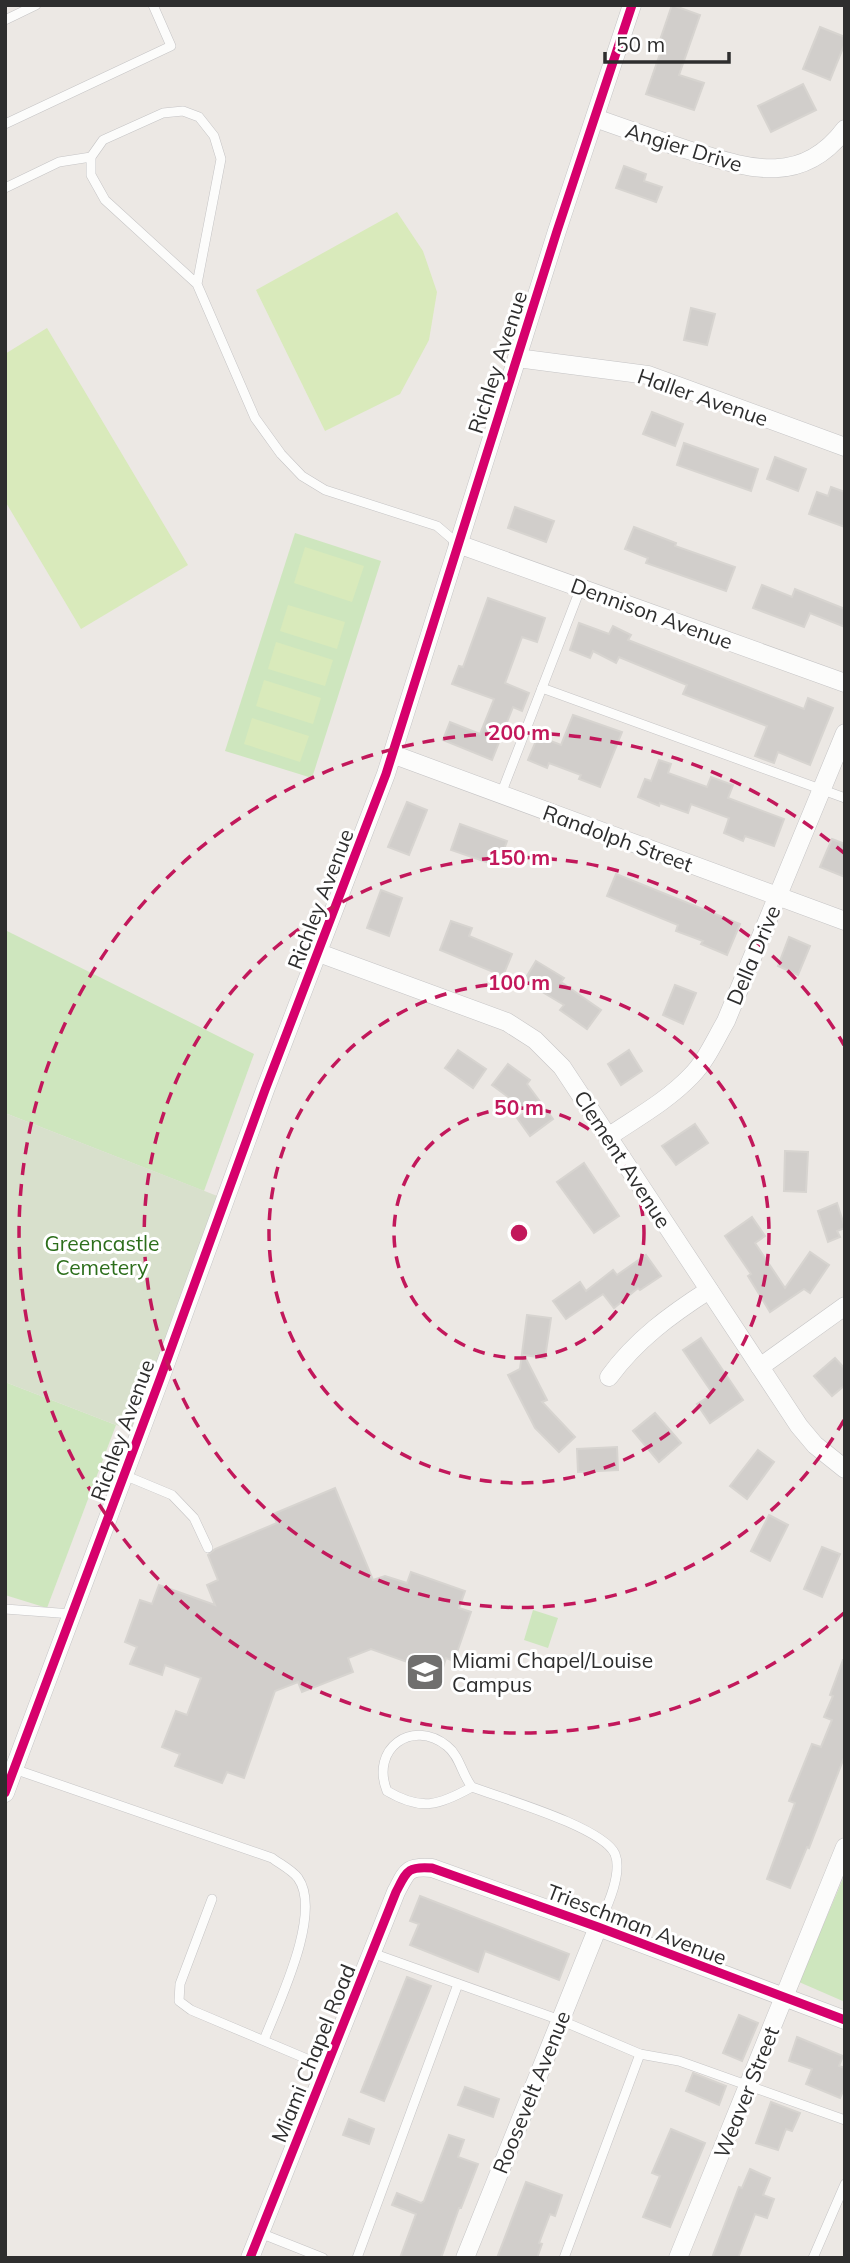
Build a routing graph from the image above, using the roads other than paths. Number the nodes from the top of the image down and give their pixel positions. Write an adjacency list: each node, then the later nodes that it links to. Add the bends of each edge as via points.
1 (36, 5): 4 (lane)
2 (153, 5): 6 (lane, via 171,46)
3 (632, 5): 5 (street, Richley Avenue)
4 (5, 20)
5 (595, 118): 7 (street, Angier Drive, via 735,165 769,170 816,156); 11 (street, Richley Avenue)
6 (5, 124)
7 (845, 129)
8 (91, 157): 9 (lane, via 60,162); 10 (lane, via 91,175 105,200); 10 (lane, via 103,141 163,113 183,111 199,117 214,136 221,159)
9 (5, 188)
10 (197, 284): 13 (lane, via 256,418 302,475 325,490 437,526)
11 (517, 358): 12 (street, Haller Avenue, via 648,375); 13 (street, Richley Avenue)
12 (845, 447)
13 (458, 544): 14 (street, Dennison Avenue); 18 (street, Richley Avenue)
14 (581, 587): 15 (street, Dennison Avenue); 16 (lane)
15 (845, 683)
16 (542, 688): 19 (lane); 20 (lane)
17 (845, 733): 19 (street, Della Drive)
18 (392, 754): 20 (street, Randolph Street); 24 (street, Richley Avenue)
19 (822, 790): 21 (lane); 22 (street, Della Drive)
20 (501, 794): 22 (street, Randolph Street)
21 (845, 798)
22 (777, 897): 23 (street, Randolph Street); 25 (street, Della Drive, via 726,1021 693,1075)
23 (845, 921)
24 (319, 953): 25 (street, Clement Avenue, via 492,1015 521,1030 562,1067); 31 (street, Richley Avenue)
25 (608, 1138): 26 (street, Clement Avenue)
26 (709, 1290): 28 (street, Clement Avenue); 29 (street, via 666,1318)
27 (845, 1306): 28 (street)
28 (760, 1367): 30 (street, Clement Avenue, via 807,1436)
29 (608, 1377)
30 (845, 1469)
31 (124, 1475): 32 (lane, via 172,1495 194,1518); 34 (street, Richley Avenue)
32 (208, 1548)
33 (5, 1609): 34 (lane)
34 (72, 1614): 35 (street, Richley Avenue)
35 (14, 1769): 37 (street, Richley Avenue); 47 (lane, via 272,1858 299,1879 306,1898 302,1939)
36 (472, 1787): 36 (lane, via 448,1746 433,1739 416,1735 398,1741 383,1762 387,1791 414,1804 425,1805); 41 (lane, via 590,1832 614,1853 614,1887)
37 (5, 1793)
38 (845, 1847): 44 (street, Weaver Street)
39 (416, 1867): 41 (street, Trieschman Avenue, via 432,1868); 42 (street, Miami Chapel Road, via 401,1882)
40 (212, 1899): 47 (lane, via 178,2001)
41 (598, 1927): 44 (street, Trieschman Avenue); 45 (street, Roosevelt Avenue)
42 (372, 1954): 43 (lane); 49 (street, Miami Chapel Road)
43 (458, 1984): 45 (lane); 56 (lane)
44 (784, 1998): 46 (street, Trieschman Avenue); 50 (street, Weaver Street)
45 (560, 2020): 48 (lane); 57 (street, Roosevelt Avenue)
46 (845, 2020)
47 (264, 2040): 49 (lane)
48 (640, 2054): 50 (lane, via 679,2061); 58 (lane)
49 (326, 2067): 53 (street, Miami Chapel Road)
50 (749, 2084): 51 (lane); 59 (street, Weaver Street)
51 (845, 2120)
52 (845, 2184): 60 (lane)
53 (260, 2233): 54 (street, Miami Chapel Road); 55 (lane)
54 (250, 2258)
55 (323, 2258)
56 (356, 2258)
57 (465, 2258)
58 (564, 2258)
59 (678, 2258)
60 (813, 2258)

